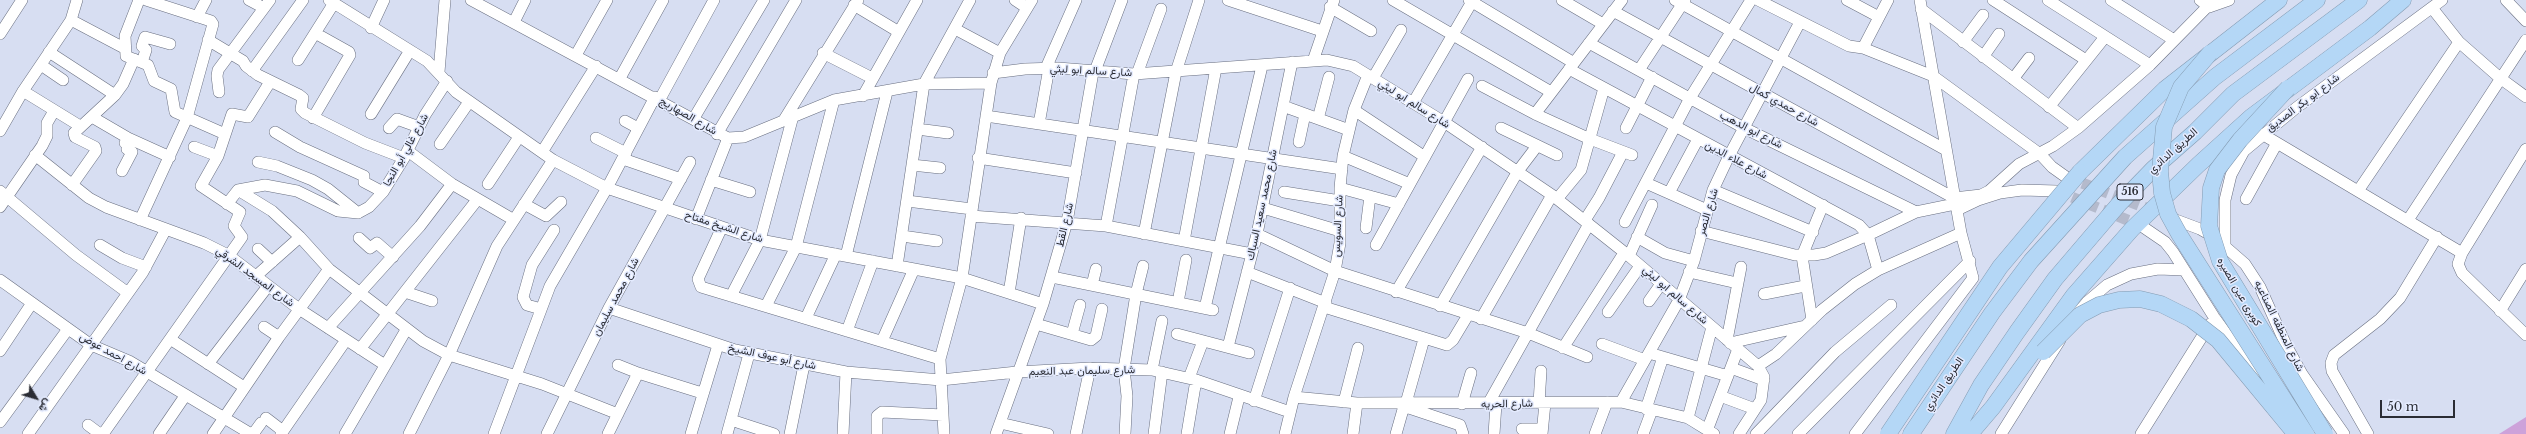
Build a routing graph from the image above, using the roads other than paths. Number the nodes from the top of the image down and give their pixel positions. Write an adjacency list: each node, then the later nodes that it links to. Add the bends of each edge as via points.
1 (22, 0): 70 (street)
2 (76, 0): 57 (street)
3 (139, 0): 82 (street, via 127,30)
4 (146, 0): 55 (street)
5 (206, 0): 55 (street)
6 (249, 0): 46 (street)
7 (303, 0): 108 (street)
8 (384, 0): 62 (street)
9 (445, 0): 109 (street)
10 (472, 0): 59 (street, شارع الصهاريج)
11 (525, 0): 59 (street)
12 (608, 0): 90 (street)
13 (664, 0): 117 (street)
14 (714, 0): 138 (street)
15 (764, 0): 155 (street)
16 (796, 0): 177 (street)
17 (917, 0): 67 (street)
18 (970, 0): 63 (street)
19 (1015, 0): 47 (street)
20 (1076, 0): 105 (street)
21 (1122, 0): 110 (street, شارع القط)
22 (1199, 0): 111 (street)
23 (1228, 0): 65 (street)
24 (1393, 0): 49 (street)
25 (1562, 0): 61 (street)
26 (1622, 0): 53 (street)
27 (1751, 0): 68 (street)
28 (1758, 0): 60 (street)
29 (1847, 0): 56 (street)
30 (1888, 0): 56 (street)
31 (1993, 0): 96 (street)
32 (2048, 0): 74 (street)
33 (2111, 0): 76 (street)
34 (2229, 0): 44 (street)
35 (2279, 0): 87 (highway)
36 (2317, 0): 482 (highway, الطريق الدائري / 516, via 2215,77 2116,166 2031,261 1992,313)
37 (2359, 0): 483 (highway, الطريق الدائري / 516, via 2233,94 2195,132 2152,169 2119,204 2055,279 2021,326 1982,385)
38 (2403, 0): 129 (highway, via 2370,28)
39 (2442, 0): 51 (street, شارع ابو بكر الصديق)
40 (2506, 0): 58 (street)
41 (1471, 1): 72 (street); 104 (street, شارع علاء الدين)
42 (1681, 1): 68 (street); 73 (street)
43 (332, 2): 62 (street, شارع الشيخ مفتاح); 69 (street)
44 (2208, 2): 76 (street)
45 (856, 3): 67 (street); 89 (street)
46 (267, 4): 88 (street)
47 (1029, 4): 86 (street)
48 (1332, 4): 65 (street); 66 (street)
49 (1408, 4): 72 (street)
50 (1920, 5): 78 (street); 113 (street)
51 (2432, 8): 79 (street); 178 (street, شارع ابو بكر الصديق)
52 (1161, 9): 112 (street)
53 (1613, 11): 61 (street); 73 (street, شارع حمدي كمال)
54 (1983, 15): 78 (street)
55 (197, 17): 75 (street, via 213,23)
56 (1879, 17): 83 (street)
57 (71, 20): 82 (street); 84 (street)
58 (2526, 21)
59 (514, 22): 90 (street, شارع الصهاريج)
60 (1800, 22): 83 (street, via 1849,46); 95 (street, شارع النصر)
61 (1604, 24): 80 (street)
62 (371, 28): 85 (street, شارع الشيخ مفتاح)
63 (955, 29): 86 (street); 126 (street)
64 (1401, 30): 115 (street, شارع السويس)
65 (1322, 31): 94 (street)
66 (1370, 31)
67 (899, 32): 118 (street)
68 (1731, 32): 95 (street); 100 (street)
69 (315, 33): 93 (street); 154 (street, via 350,55)
70 (0, 34)
71 (1999, 34): 91 (street)
72 (1453, 35): 133 (street); 142 (street)
73 (1661, 37): 100 (street, شارع حمدي كمال); 107 (street)
74 (2105, 37): 96 (street); 101 (street)
75 (208, 40): 88 (street); 153 (street)
76 (2174, 40): 101 (street)
77 (2526, 40): 120 (street)
78 (1963, 42): 91 (street)
79 (2459, 42): 120 (street); 232 (street)
80 (1589, 43): 104 (street); 107 (street, شارع ابو الدهب)
81 (170, 44): 97 (street, via 145,38 142,46 146,49)
82 (124, 48): 97 (street, via 126,56)
83 (1863, 48): 113 (street)
84 (49, 52): 99 (street); 135 (street)
85 (409, 52): 109 (street, شارع الشيخ مفتاح, via 427,61); 148 (street)
86 (1000, 52): 119 (street)
87 (2210, 52): 481 (highway, bridge, via 2108,144 2026,235 1975,301); 489 (highway, bridge, via 2182,87 2164,127 2160,149 2162,193 2168,214 2179,234)
88 (230, 53): 108 (street, via 243,61 244,66); 131 (street, via 217,73)
89 (823, 53): 118 (street); 156 (street)
90 (576, 55): 102 (street, شارع الصهاريج)
91 (1982, 57): 123 (street)
92 (2029, 58): 123 (street)
93 (298, 60)
94 (1313, 60): 98 (street, شارع سالم ابو ليثي); 115 (street, شارع سالم ابو ليثي, via 1340,62)
95 (1780, 60): 134 (street, شارع النصر); 195 (street)
96 (2086, 60): 145 (street)
97 (138, 61): 135 (street); 153 (street, via 150,67 154,81 172,90 174,112)
98 (1292, 62): 103 (street, شارع سالم ابو ليثي); 143 (street, شارع محمد سعيد السباك)
99 (41, 65): 122 (street); 130 (street)
100 (1710, 65): 134 (street, شارع حمدي كمال); 139 (street)
101 (2150, 65): 168 (street)
102 (596, 66): 117 (street, شارع الصهاريج); 196 (street)
103 (1262, 66): 106 (street, شارع سالم ابو ليثي); 200 (street)
104 (1571, 66): 128 (street, شارع علاء الدين); 133 (street)
105 (1048, 68): 110 (street, شارع سالم ابو ليثي); 119 (street, شارع سالم ابو ليثي); 160 (street)
106 (1216, 68): 111 (street, شارع سالم ابو ليثي); 193 (street)
107 (1639, 70): 116 (street, شارع ابو الدهب)
108 (252, 71): 125 (street)
109 (439, 72): 124 (street, شارع الشيخ مفتاح)
110 (1094, 72): 112 (street, شارع سالم ابو ليثي); 173 (street, شارع القط)
111 (1176, 72): 112 (street, شارع سالم ابو ليثي); 188 (street)
112 (1136, 74): 180 (street)
113 (1933, 76): 195 (street); 197 (street)
114 (1329, 77): 157 (street)
115 (1371, 77): 142 (street, شارع سالم ابو ليثي); 146 (street, شارع السويس)
116 (1652, 77): 139 (street, شارع ابو الدهب); 144 (street)
117 (620, 78): 138 (street, شارع الصهاريج)
118 (872, 78): 136 (street)
119 (992, 78): 126 (street, شارع الصهاريج); 151 (street)
120 (2500, 78): 137 (street); 263 (street)
121 (1468, 79): 159 (street)
122 (63, 80)
123 (2013, 80): 145 (street)
124 (447, 81): 141 (street, شارع الشيخ مفتاح); 161 (street, شارع غالي أبو النجا)
125 (270, 82): 154 (street, via 301,96 301,109); 176 (street, via 248,117 232,114)
126 (924, 84): 132 (street, شارع الصهاريج); 169 (street)
127 (1482, 86): 150 (street)
128 (1604, 88): 144 (street, شارع علاء الدين); 185 (street)
129 (2288, 88): 430 (highway, via 2224,141 2132,229 2074,295); 490 (highway, كوبرى عين الصيره, bridge, via 2240,140 2217,170 2211,188 2209,226 2220,261)
130 (23, 91): 147 (street); 171 (street)
131 (219, 92)
132 (887, 92): 136 (street, شارع الصهاريج); 298 (street)
133 (1551, 92): 150 (street)
134 (1762, 93): 167 (street, شارع النصر); 248 (street, شارع حمدي كمال)
135 (115, 95): 152 (street)
136 (862, 96): 140 (street, شارع الصهاريج)
137 (2526, 96)
138 (657, 98): 155 (street, شارع الصهاريج); 164 (street)
139 (1690, 98): 162 (street); 167 (street, شارع ابو الدهب)
140 (834, 100): 156 (street, شارع الصهاريج); 291 (street)
141 (469, 102): 179 (street, شارع الشيخ مفتاح); 189 (street)
142 (1412, 103): 159 (street, شارع سالم ابو ليثي)
143 (1283, 106): 149 (street); 210 (street, شارع محمد سعيد السباك)
144 (1637, 106): 162 (street, شارع علاء الدين); 166 (street)
145 (2049, 107): 168 (street)
146 (1354, 110): 170 (street, شارع السويس); 207 (street)
147 (54, 111): 172 (street); 198 (street, via 47,123 45,140)
148 (371, 114)
149 (1305, 114): 157 (street); 186 (street)
150 (1535, 114): 185 (street)
151 (986, 116): 160 (street); 208 (street)
152 (92, 117): 172 (street); 181 (street)
153 (187, 118): 176 (street); 206 (street)
154 (313, 118): 199 (street, via 365,143)
155 (694, 118): 177 (street, شارع الصهاريج)
156 (789, 118): 183 (street, شارع الصهاريج, via 744,136); 285 (street)
157 (1318, 119): 170 (street)
158 (625, 121): 164 (street)
159 (1444, 122): 192 (street, شارع سالم ابو ليثي); 207 (street)
160 (1039, 124): 173 (street)
161 (419, 127): 163 (street, via 397,119); 199 (street, شارع غالي أبو النجا)
162 (1674, 127): 184 (street, شارع علاء الدين); 222 (street)
163 (389, 128)
164 (638, 128): 202 (street)
165 (1501, 128): 190 (street)
166 (1626, 128)
167 (1744, 128): 205 (street, شارع النصر); 256 (street, شارع ابو الدهب)
168 (2078, 128): 197 (street)
169 (917, 129): 175 (street); 213 (street)
170 (1349, 130): 203 (street, شارع السويس)
171 (0, 131)
172 (77, 131): 226 (street, via 96,151)
173 (1083, 131): 180 (street); 218 (street, شارع القط)
174 (275, 132): 233 (street, via 300,147 364,176 364,182)
175 (948, 133)
176 (225, 134): 201 (street)
177 (717, 134): 183 (street, شارع الصهاريج)
178 (2262, 134): 187 (street); 290 (street, شارع ابو بكر الصديق, via 2244,151 2231,175 2225,200)
179 (519, 137): 196 (street, شارع الشيخ مفتاح); 224 (street)
180 (1123, 137): 188 (street); 267 (street)
181 (128, 138): 206 (street); 216 (street, via 126,149 132,152)
182 (596, 138): 202 (street)
183 (728, 138): 221 (street)
184 (1698, 139): 205 (street, شارع علاء الدين); 236 (street)
185 (1590, 140): 239 (street, via 1578,175); 265 (street, via 1628,153)
186 (1299, 142)
187 (2278, 142): 232 (street); 240 (street)
188 (1162, 143): 193 (street); 277 (street)
189 (440, 144)
190 (1537, 146): 204 (street); 217 (street)
191 (194, 147): 201 (street)
192 (1482, 147): 217 (street, شارع سالم ابو ليثي); 330 (street)
193 (1201, 149): 200 (street); 287 (street)
194 (2526, 149): 294 (street)
195 (1946, 150): 248 (street)
196 (542, 152): 209 (street, شارع الشيخ مفتاح)
197 (2040, 154): 219 (street); 248 (street, via 2018,164 1989,191)
198 (36, 155): 226 (street, شارع المسجد الشرقي); 237 (street)
199 (406, 155): 223 (street); 233 (street, شارع غالي أبو النجا)
200 (1241, 155): 210 (street); 292 (street)
201 (218, 156): 245 (street, via 201,188)
202 (624, 156): 220 (street); 227 (street)
203 (1343, 156): 215 (street, شارع السويس); 225 (street)
204 (1557, 156)
205 (1729, 156): 230 (street, شارع النصر); 250 (street, شارع علاء الدين)
206 (170, 157): 261 (street)
207 (1425, 157): 225 (street)
208 (978, 158): 218 (street); 255 (street)
209 (553, 160): 227 (street, شارع الشيخ مفتاح); 246 (street)
210 (1272, 160): 215 (street); 253 (street, شارع محمد سعيد السباك)
211 (258, 162): 258 (street, via 312,180 344,200)
212 (690, 162): 220 (street, شارع محمد سليمان)
213 (912, 165): 214 (street); 242 (street)
214 (940, 168)
215 (1342, 169): 228 (street, شارع السويس)
216 (122, 171)
217 (1518, 171): 239 (street, شارع سالم ابو ليثي); 347 (street)
218 (1076, 173): 264 (street, شارع القط)
219 (2066, 177)
220 (681, 179): 252 (street, شارع محمد سليمان)
221 (711, 180): 234 (street); 260 (street)
222 (1646, 183): 236 (street); 266 (street)
223 (452, 184): 241 (street); 300 (street)
224 (488, 184)
225 (1410, 184): 247 (street)
226 (72, 185): 261 (street, شارع المسجد الشرقي, via 98,203)
227 (607, 188): 252 (street, شارع الشيخ مفتاح); 350 (street, via 560,266)
228 (1340, 188): 238 (street); 243 (street, شارع السويس)
229 (238, 190): 245 (street); 258 (street, via 257,185 276,186 297,191 338,211); 281 (street, via 272,211)
230 (1713, 190): 254 (street, شارع النصر); 275 (street)
231 (2057, 191): 248 (street, via 2022,190)
232 (2358, 191): 263 (street)
233 (383, 192): 258 (street, شارع غالي أبو النجا, via 369,207)
234 (750, 192)
235 (1284, 192): 243 (street)
236 (1669, 193): 254 (street)
237 (3, 194): 251 (street); 331 (street, via 76,255)
238 (1370, 196): 247 (street); 271 (street)
239 (1554, 197): 265 (street, شارع سالم ابو ليثي); 358 (street)
240 (2246, 199)
241 (477, 200): 262 (street); 329 (street)
242 (907, 201): 255 (street); 280 (street)
243 (1340, 201): 273 (street, شارع السويس)
244 (560, 202): 246 (street, via 546,216)
245 (227, 204): 297 (street, via 240,212 234,226 242,235)
246 (524, 204): 262 (street)
247 (1399, 204): 289 (street)
248 (1956, 204): 256 (street); 276 (street)
249 (1652, 205): 284 (street)
250 (1823, 205): 275 (street); 279 (street, شارع علاء الدين, via 1859,225)
251 (0, 207)
252 (665, 208): 260 (street, شارع الشيخ مفتاح); 348 (street, شارع محمد سليمان)
253 (1263, 208): 273 (street); 278 (street, شارع محمد سعيد السباك)
254 (1707, 210): 274 (street, شارع النصر)
255 (972, 212): 259 (street); 321 (street)
256 (1916, 212): 279 (street)
257 (2156, 212): 290 (street, شارع المنطقه الصناعيه, via 2200,229)
258 (358, 213)
259 (1021, 218): 264 (street); 332 (street)
260 (696, 219): 269 (street, شارع الشيخ مفتاح)
261 (140, 220): 270 (street, شارع المسجد الشرقي)
262 (514, 220): 389 (street, via 490,259)
263 (2408, 220): 282 (street)
264 (1067, 222): 267 (street); 320 (street, شارع القط)
265 (1587, 222): 296 (street, شارع سالم ابو ليثي); 368 (street)
266 (1625, 222)
267 (1106, 226): 277 (street)
268 (2143, 226): 316 (street, via 2165,242)
269 (722, 227): 285 (street, شارع الشيخ مفتاح); 336 (street, via 698,279 700,285)
270 (166, 228): 297 (street, شارع المسجد الشرقي); 308 (street)
271 (1366, 228)
272 (554, 230): 350 (street, via 532,265 523,297 525,304)
273 (1340, 231): 317 (street, شارع السويس)
274 (1701, 231): 299 (street); 309 (street, شارع النصر)
275 (1813, 232): 299 (street)
276 (1960, 233): 303 (street); 315 (street)
277 (1144, 234): 287 (street)
278 (1257, 234): 295 (street, شارع محمد سعيد السباك); 317 (street)
279 (1868, 235): 299 (street, via 1826,253); 315 (street)
280 (902, 236): 286 (street); 305 (street)
281 (300, 237): 304 (street); 311 (street)
282 (2436, 237): 294 (street); 492 (street, via 2391,309 2340,349 2331,363 2338,383)
283 (359, 238): 300 (street, via 370,248 378,243)
284 (1637, 238): 296 (street); 309 (street)
285 (760, 240): 291 (street, شارع الشيخ مفتاح); 336 (street)
286 (937, 241)
287 (1184, 241): 292 (street)
288 (100, 245): 308 (street, via 122,258)
289 (1376, 245)
290 (2225, 245): 491 (street, شارع المنطقه الصناعيه, via 2253,275 2286,345 2306,380)
291 (796, 247): 298 (street, شارع الشيخ مفتاح); 346 (street)
292 (1219, 248): 295 (street); 340 (street, via 1209,309)
293 (258, 249): 304 (street)
294 (2462, 253): 352 (street, via 2459,269)
295 (1252, 254): 318 (street, شارع محمد سعيد السباك)
296 (1627, 254): 307 (street, شارع سالم ابو ليثي); 384 (street)
297 (228, 255): 319 (street, شارع المسجد الشرقي); 373 (street)
298 (841, 255): 302 (street, شارع الشيخ مفتاح); 357 (street)
299 (1802, 256): 327 (street)
300 (392, 257): 333 (street)
301 (1186, 260): 340 (street)
302 (873, 261): 305 (street, شارع الشيخ مفتاح); 367 (street)
303 (1970, 261): 479 (street); 480 (street, via 1973,278)
304 (272, 262): 319 (street)
305 (897, 266): 312 (street, شارع الشيخ مفتاح)
306 (1143, 266): 334 (street)
307 (1640, 266): 324 (street, شارع سالم ابو ليثي); 353 (street)
308 (146, 267): 331 (street)
309 (1691, 267): 323 (street); 337 (street, شارع النصر)
310 (1740, 267): 323 (street)
311 (329, 269): 333 (street); 349 (street)
312 (914, 269): 321 (street, شارع الشيخ مفتاح); 376 (street)
313 (1096, 269): 325 (street)
314 (2526, 269): 352 (street)
315 (1878, 270): 360 (street, via 1843,292)
316 (2184, 270): 356 (street); 485 (street, via 2158,269 2132,274 2107,285 2087,302 2070,322 2042,373)
317 (1335, 271): 330 (street); 344 (street, شارع السويس)
318 (1247, 272): 328 (street); 382 (street, شارع محمد سعيد السباك)
319 (256, 276): 326 (street, شارع المسجد الشرقي)
320 (1052, 277): 325 (street); 342 (street, شارع القط)
321 (962, 278): 332 (street, شارع الشيخ مفتاح); 393 (street)
322 (0, 280): 341 (street, شارع احمد عوض)
323 (1737, 283): 379 (street)
324 (1661, 284): 337 (street, شارع سالم ابو ليثي); 339 (street)
325 (1092, 285): 334 (street)
326 (268, 286): 349 (street, شارع المسجد الشرقي); 394 (street)
327 (1805, 286): 335 (street); 360 (street)
328 (1290, 288): 344 (street); 421 (street)
329 (404, 292): 338 (street); 354 (street)
330 (1396, 292): 347 (street)
331 (128, 293): 380 (street)
332 (1009, 293): 342 (street, شارع الشيخ مفتاح)
333 (360, 294): 354 (street); 364 (street)
334 (1136, 294): 340 (street); 401 (street)
335 (1764, 294)
336 (731, 296): 346 (street)
337 (1679, 300): 365 (street, شارع سالم ابو ليثي); 391 (street, شارع النصر)
338 (432, 301)
339 (1649, 301)
340 (1178, 302)
341 (32, 303): 363 (street, شارع احمد عوض); 386 (street)
342 (1043, 304): 361 (street, شارع القط)
343 (1080, 305): 369 (street)
344 (1325, 305): 374 (street); 420 (street, شارع السويس)
345 (1891, 305): 478 (street, via 1844,344)
346 (766, 306): 357 (street)
347 (1440, 306): 355 (street)
348 (609, 308): 381 (street, شارع أبو عوف الشيخ); 415 (street, شارع محمد سليمان)
349 (299, 309): 364 (street, شارع المسجد الشرقي); 372 (street)
350 (541, 309): 410 (street)
351 (1102, 309): 369 (street, via 1094,339)
352 (2500, 310): 371 (street)
353 (1608, 312)
354 (386, 315): 366 (street); 385 (street)
355 (1468, 315): 358 (street); 374 (street, via 1447,345)
356 (2214, 317): 486 (street); 488 (street)
357 (806, 318): 367 (street)
358 (1480, 319): 368 (street)
359 (1162, 321): 402 (street)
360 (1808, 323): 379 (street); 398 (street, via 1776,354)
361 (1036, 324): 369 (street); 405 (street, شارع القط)
362 (264, 327): 372 (street)
363 (68, 328): 380 (street, شارع احمد عوض); 439 (street)
364 (328, 328): 375 (street, شارع المسجد الشرقي)
365 (1712, 328): 379 (street, شارع سالم ابو ليثي); 400 (street)
366 (406, 330): 389 (street); 395 (street)
367 (846, 331): 376 (street)
368 (1528, 333): 384 (street); 429 (street)
369 (1072, 334)
370 (1178, 334): 377 (street)
371 (2526, 335)
372 (279, 337): 414 (street)
373 (170, 339): 394 (street); 407 (street)
374 (1424, 339): 427 (street)
375 (346, 340): 385 (street, شارع المسجد الشرقي); 444 (street)
376 (882, 341): 393 (street)
377 (1203, 341): 382 (street); 411 (street)
378 (1602, 344): 391 (street)
379 (1732, 344): 398 (street, شارع سالم ابو ليثي); 406 (street)
380 (91, 345): 407 (street, شارع احمد عوض, via 122,357); 447 (street)
381 (718, 345): 388 (street, شارع أبو عوف الشيخ); 416 (street)
382 (1228, 347): 387 (street)
383 (1358, 348): 422 (street)
384 (1564, 348): 390 (street)
385 (360, 349): 395 (street, شارع المسجد الشرقي)
386 (0, 352)
387 (1249, 353)
388 (749, 354): 397 (street, شارع أبو عوف الشيخ); 438 (street)
389 (449, 355): 410 (street); 453 (street)
390 (1587, 357)
391 (1647, 357): 392 (street); 424 (street, شارع النصر)
392 (1663, 357): 400 (street); 431 (street)
393 (940, 359): 412 (street)
394 (208, 364): 414 (street)
395 (385, 365): 452 (street)
396 (618, 365): 408 (street)
397 (804, 365): 404 (street, شارع أبو عوف الشيخ); 459 (street)
398 (1758, 366): 413 (street)
399 (1090, 368): 401 (street, شارع سليمان عبد النعيم); 405 (street, شارع سليمان عبد النعيم); 465 (street)
400 (1702, 368): 406 (street); 437 (street)
401 (1124, 369): 402 (street, شارع سليمان عبد النعيم); 466 (street, via 1127,396)
402 (1157, 371): 411 (street, شارع سليمان عبد النعيم); 467 (street)
403 (1541, 371): 426 (street)
404 (846, 372): 412 (street, شارع أبو عوف الشيخ); 460 (street)
405 (1017, 372): 412 (street, شارع سليمان عبد النعيم); 440 (street, شارع القط)
406 (1729, 372): 413 (street); 419 (street)
407 (147, 373): 417 (street, شارع احمد عوض); 448 (street)
408 (638, 373): 416 (street); 434 (street)
409 (1471, 373): 428 (street)
410 (517, 376): 415 (street); 454 (street)
411 (1192, 379): 418 (street, شارع سليمان عبد النعيم); 468 (street)
412 (941, 380): 435 (street)
413 (1764, 380): 432 (street, via 1761,400)
414 (244, 387): 436 (street)
415 (567, 393): 434 (street); 455 (street, شارع محمد سليمان)
416 (702, 393): 457 (street)
417 (185, 396): 436 (street, شارع احمد عوض); 449 (street)
418 (1239, 396): 421 (street, شارع سليمان عبد النعيم); 469 (street)
419 (1720, 396): 432 (street); 443 (street)
420 (1294, 397): 422 (street, شارع الحريه); 433 (street, شارع السويس)
421 (1254, 401): 433 (street, شارع سليمان عبد النعيم)
422 (1344, 402): 425 (street, شارع الحريه)
423 (1607, 402): 424 (street, شارع الحريه); 426 (street, شارع الحريه); 475 (street)
424 (1620, 402): 431 (street, شارع الحريه)
425 (1358, 403): 427 (street, شارع الحريه); 471 (street)
426 (1542, 403): 429 (street, شارع الحريه); 445 (street)
427 (1402, 404): 428 (street, شارع الحريه); 472 (street); 473 (street, via 1460,425)
428 (1462, 404): 429 (street, شارع الحريه)
429 (1492, 404): 474 (street)
430 (1993, 407): 484 (highway); 487 (highway, bridge, via 2080,315 2099,305 2119,300 2133,300 2161,304 2191,319 2218,340)
431 (1649, 409): 437 (street, شارع الحريه); 476 (street)
432 (1755, 410): 477 (street)
433 (1290, 412): 470 (street, شارع السويس)
434 (618, 414): 456 (street)
435 (943, 415): 461 (street, via 882,412 877,416); 462 (street)
436 (223, 417): 450 (street); 451 (street, شارع احمد عوض)
437 (1688, 418): 443 (street, شارع الحريه)
438 (730, 420): 446 (street); 458 (street)
439 (0, 422)
440 (1000, 423): 463 (street, شارع القط); 464 (street)
441 (88, 425): 448 (street)
442 (1522, 429): 445 (street)
443 (1711, 431)
444 (282, 432): 451 (street, via 263,420)
445 (1542, 432)
446 (768, 433)
447 (28, 434)
448 (101, 434)
449 (159, 434)
450 (213, 434)
451 (252, 434)
452 (345, 434)
453 (409, 434)
454 (494, 434)
455 (547, 434)
456 (608, 434)
457 (691, 434)
458 (727, 434)
459 (790, 434)
460 (843, 434)
461 (877, 434)
462 (944, 434)
463 (996, 434)
464 (1048, 434)
465 (1076, 434)
466 (1125, 434)
467 (1154, 434)
468 (1187, 434)
469 (1230, 434)
470 (1285, 434)
471 (1353, 434)
472 (1396, 434)
473 (1463, 434)
474 (1494, 434)
475 (1595, 434)
476 (1643, 434)
477 (1739, 434)
478 (1756, 434)
479 (1798, 434)
480 (1855, 434)
481 (1888, 434)
482 (1911, 434)
483 (1954, 434)
484 (1970, 434)
485 (2001, 434)
486 (2141, 434)
487 (2296, 434)
488 (2299, 434)
489 (2306, 434)
490 (2325, 434)
491 (2344, 434)
492 (2368, 434)

